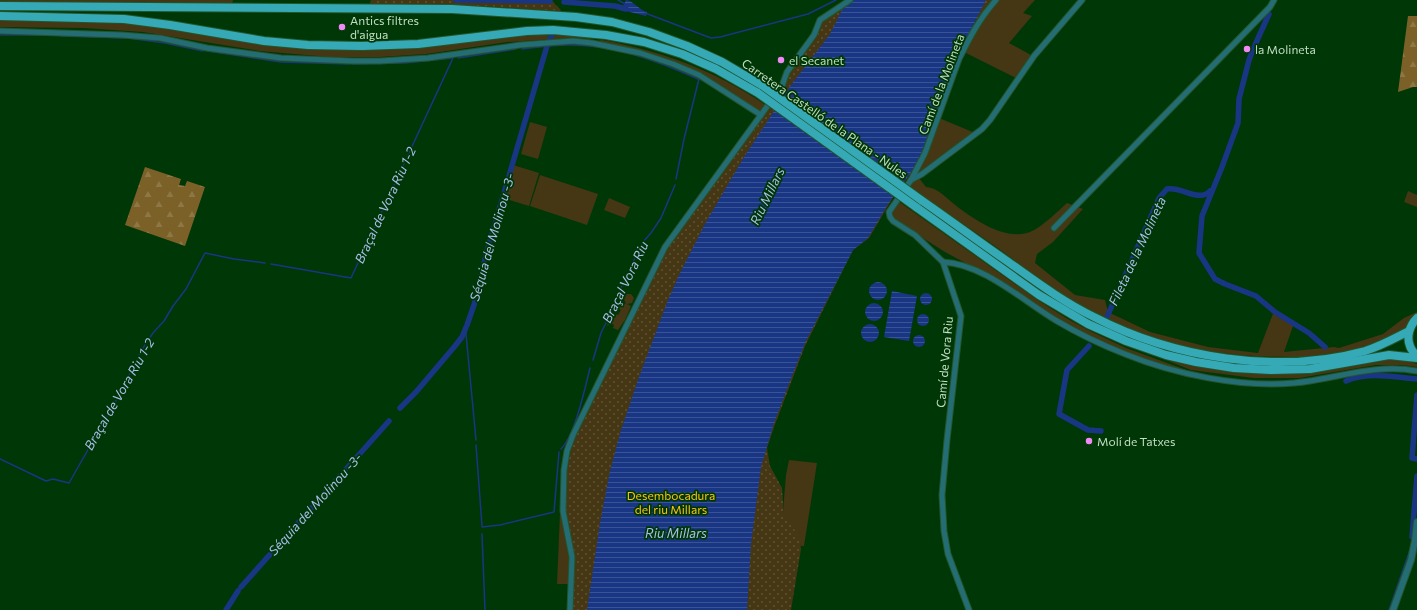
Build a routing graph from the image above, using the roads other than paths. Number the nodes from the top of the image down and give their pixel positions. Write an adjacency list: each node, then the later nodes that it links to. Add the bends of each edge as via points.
1 (850, 0): 8 (street, via 820,20 814,34 787,72 782,86)
2 (996, 0): 9 (street, Camí de la Molineta, via 976,25 959,59 925,153)
3 (1082, 0): 9 (street, Camí de Vora Riu, via 1034,56 982,129)
4 (1274, 0): 10 (street)
5 (0, 6): 13 (main road, Carretera Castelló de la Plana - Nules, bridge, via 452,9 576,17 612,22 687,46 722,62 763,86 1044,288 1093,317 1128,333 1198,354 1272,362 1309,360 1366,351)
6 (0, 16): 14 (main road, Carretera Castelló de la Plana - Nules, bridge, via 124,20 308,45 418,44 553,30 600,34 644,42 682,54 716,69 758,93 1039,295 1088,324 1126,341 1166,355 1234,368 1310,369 1389,355)
7 (0, 31): 8 (street, via 160,38 207,48 281,58 352,61 428,58 520,45 573,41 592,43 640,53 699,75)
8 (761, 115): 17 (street, via 665,246 573,435 564,470 563,511 572,557)
9 (911, 180): 11 (street, Camí de Vora Riu, via 889,212 890,217 915,235)
10 (1054, 228)
11 (943, 262): 15 (street, via 970,267 1093,341 1155,365 1188,374 1248,383 1283,384 1376,368); 18 (street, Camí de Vora Riu, via 960,316 943,480 943,520 948,554)
12 (1417, 318): 13 (main road)
13 (1409, 331): 14 (main road, via 1409,346)
14 (1417, 358)
15 (1417, 370)
16 (1417, 522): 19 (street, via 1411,560)
17 (570, 610)
18 (969, 610)
19 (1392, 610)

